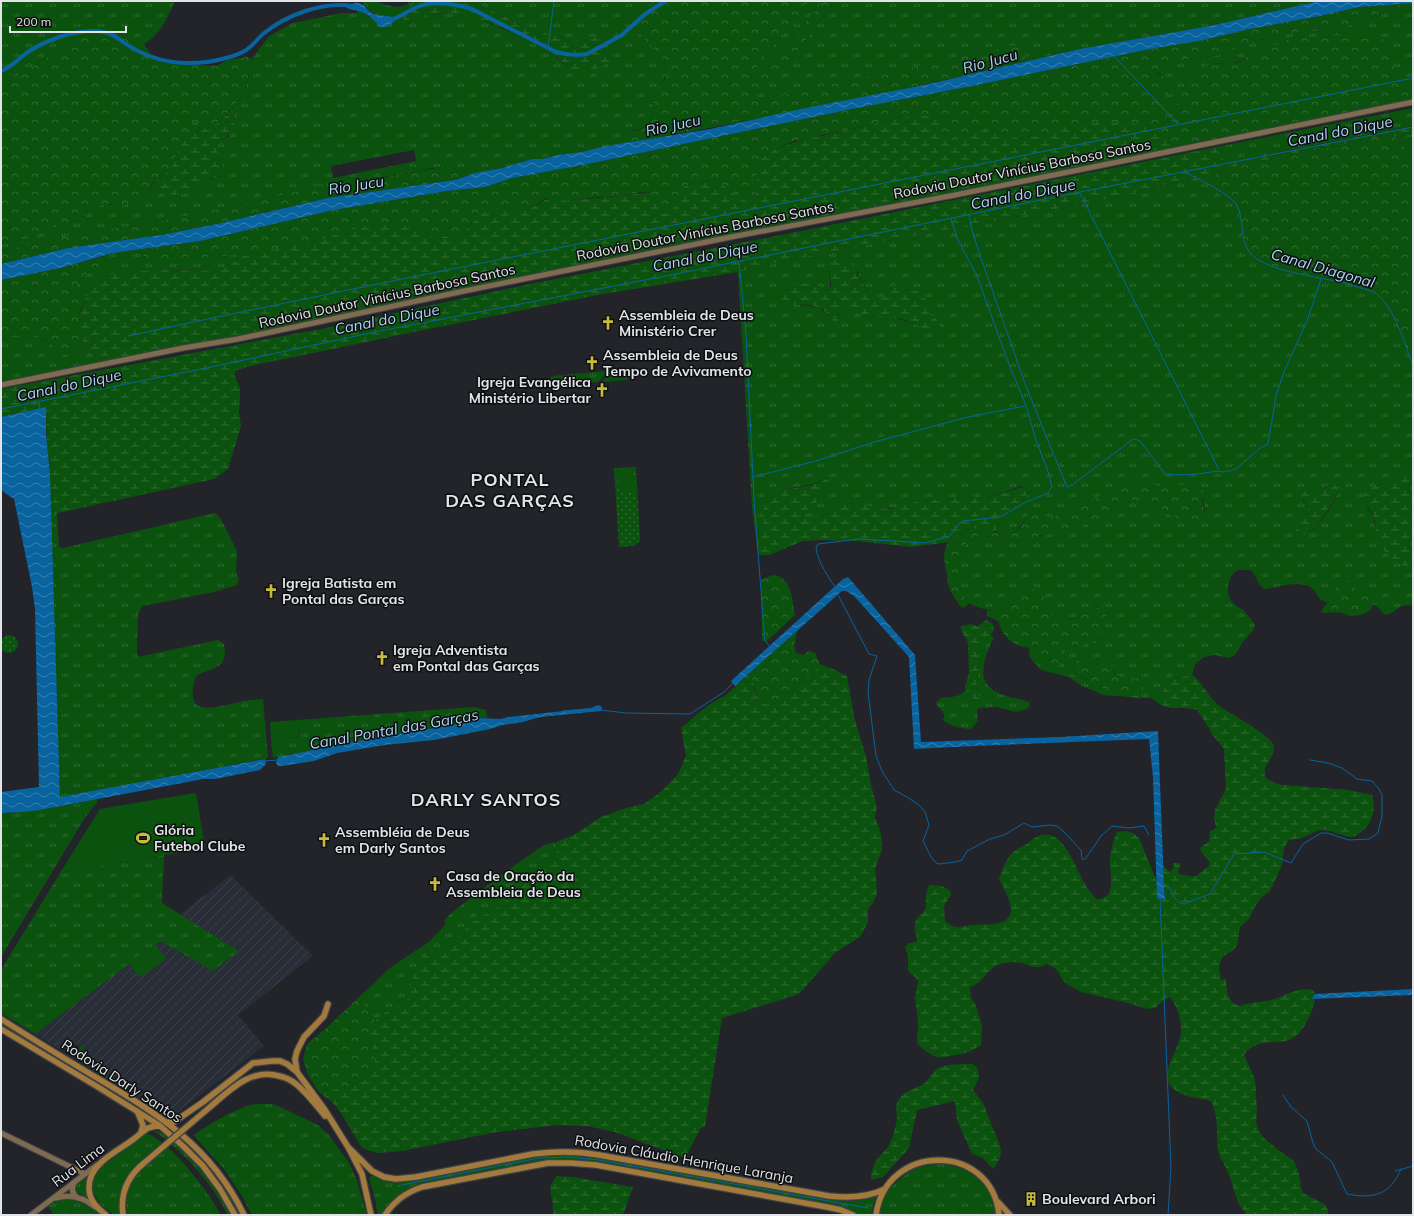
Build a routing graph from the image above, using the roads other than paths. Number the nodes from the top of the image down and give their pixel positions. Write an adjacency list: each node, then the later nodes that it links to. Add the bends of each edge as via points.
1 (1413, 102): 2 (main road, Rodovia Doutor Vinícius Barbosa Santos)
2 (1, 385)
3 (328, 1004): 6 (main road, via 324,1016 304,1037 297,1051)
4 (1, 1020): 8 (main road, Rodovia Darly Santos)
5 (1, 1029): 7 (main road, Rodovia Darly Santos)
6 (297, 1072): 8 (main road, via 280,1062 253,1063 198,1106 174,1122); 9 (main road)
7 (138, 1113): 10 (main road, Rodovia Darly Santos); 11 (main road, via 143,1125)
8 (168, 1122): 26 (main road, Rodovia Darly Santos, via 209,1161 227,1185)
9 (334, 1124): 13 (main road); 24 (main road, bridge, via 296,1084 287,1078 271,1074 256,1075 242,1081 136,1170 127,1183 123,1198)
10 (158, 1125): 11 (main road, Rua Lima); 25 (main road, Rodovia Darly Santos, via 206,1170)
11 (140, 1133): 14 (main road, Rua Lima)
12 (1, 1134): 15 (main road)
13 (348, 1147): 17 (main road, Rodovia Cláudio Henrique Laranja, via 372,1171 396,1179 533,1154 573,1151 836,1197 858,1197); 27 (main road, via 362,1174)
14 (99, 1164): 15 (main road, Rua Lima); 21 (main road, via 92,1173 89,1184 90,1196)
15 (85, 1174): 16 (main road, Rua Lima)
16 (75, 1182): 19 (main road, via 72,1191); 20 (main road, Rua Lima)
17 (885, 1189): 18 (main road, via 895,1176 912,1165 942,1160 970,1168 984,1180); 30 (main road)
18 (994, 1195): 31 (main road); 32 (main road)
19 (78, 1198): 20 (main road, via 65,1196); 21 (main road)
20 (53, 1199): 22 (main road, Rua Lima)
21 (95, 1207): 23 (main road)
22 (30, 1215)
23 (106, 1215)
24 (123, 1215)
25 (235, 1215)
26 (244, 1215)
27 (372, 1215)
28 (385, 1215): 29 (main road, Rodovia Cláudio Henrique Laranja, via 405,1194 422,1187 559,1162 596,1165 827,1207)
29 (853, 1215)
30 (876, 1215)
31 (999, 1215)
32 (1010, 1215)

